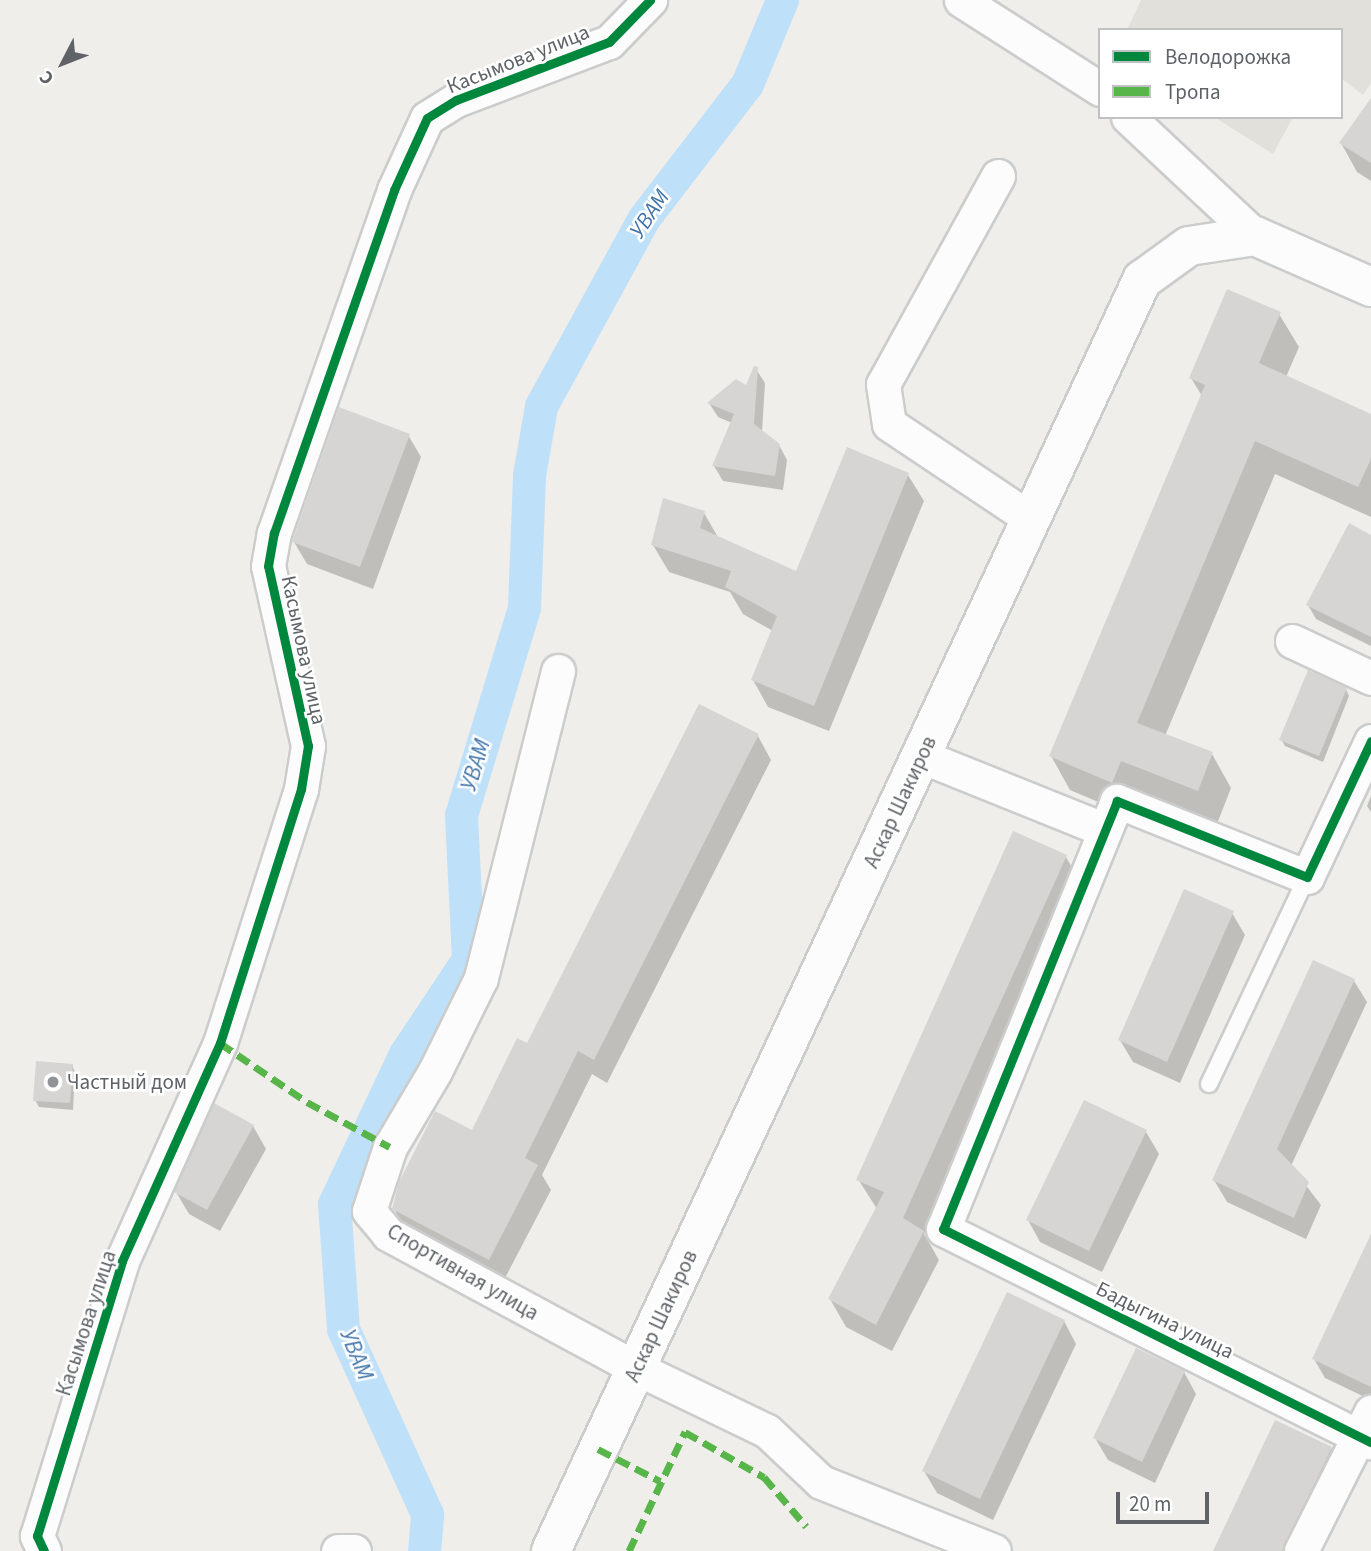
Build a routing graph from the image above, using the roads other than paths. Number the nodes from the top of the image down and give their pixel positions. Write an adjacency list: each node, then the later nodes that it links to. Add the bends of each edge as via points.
1 (650, 0): 19 (street, Касымова улица, via 609,42 456,100 427,118 394,190 274,533 268,566 308,746 302,789 220,1044 122,1261 37,1536)
2 (961, 0): 3 (street)
3 (1098, 88)
4 (1130, 119): 6 (street)
5 (998, 176): 8 (street, via 884,384 889,424)
6 (1255, 236): 7 (main road); 8 (main road, Аскар Шакиров, via 1189,246 1142,280)
7 (1371, 287)
8 (1031, 519): 13 (main road, Аскар Шакиров)
9 (1292, 642): 11 (street)
10 (558, 671): 17 (street, Спортивная улица, via 481,978 435,1071 390,1147 369,1211 388,1234)
11 (1371, 678)
12 (1371, 741): 15 (street)
13 (921, 756): 14 (street); 17 (main road, Аскар Шакиров)
14 (1105, 830): 15 (street, via 1117,801); 18 (street, Бадыгина улица, via 943,1229)
15 (1307, 877): 16 (lane)
16 (1209, 1084)
17 (636, 1368): 20 (main road, Аскар Шакиров); 21 (street, Спортивная улица, via 767,1431 821,1482)
18 (1368, 1431): 22 (street, Бадыгина улица)
19 (44, 1551)
20 (551, 1551)
21 (995, 1551)
22 (1301, 1551)

